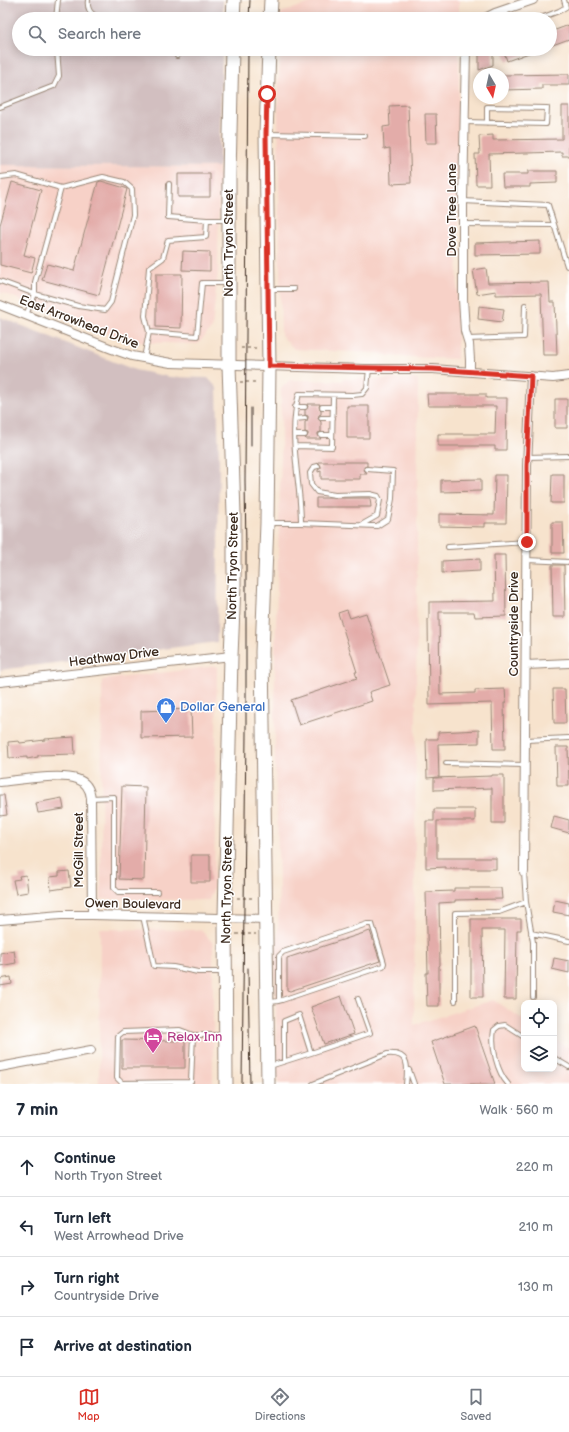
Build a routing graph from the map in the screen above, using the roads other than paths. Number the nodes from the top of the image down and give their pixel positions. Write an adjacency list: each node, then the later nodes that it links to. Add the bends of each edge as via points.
1 (58, 0): 8 (lane)
2 (88, 0): 9 (lane)
3 (234, 0): 10 (main road)
4 (271, 0): 11 (main road)
5 (533, 0): 7 (street)
6 (564, 0): 13 (lane, via 566,7)
7 (504, 10): 12 (street)
8 (57, 12)
9 (90, 12)
10 (233, 12)
11 (270, 12)
12 (499, 12)
13 (556, 12)
14 (58, 56): 18 (lane, via 59,76 54,86)
15 (232, 56): 28 (main road, North Tryon Street)
16 (269, 56): 21 (main road)
17 (466, 56): 19 (street, Dove Tree Lane)
18 (0, 106)
19 (465, 122): 20 (lane); 26 (street, Dove Tree Lane)
20 (487, 123): 20 (lane, via 546,124 547,108 487,107)
21 (266, 134): 22 (lane); 34 (main road)
22 (365, 136)
23 (0, 178): 25 (lane, via 16,175)
24 (169, 184): 27 (lane, via 168,217)
25 (61, 188): 36 (lane, via 35,282); 36 (lane, via 103,178 124,182 132,189 134,215 111,302 105,310 78,306)
26 (463, 200): 29 (street, Dove Tree Lane); 30 (lane, via 548,204)
27 (207, 220): 28 (lane); 40 (lane, via 206,237 168,240 163,258 149,268 146,316)
28 (229, 221): 33 (main road, North Tryon Street)
29 (463, 224): 30 (lane); 41 (street, Dove Tree Lane, via 463,306)
30 (554, 225): 31 (lane)
31 (569, 266)
32 (0, 281): 36 (lane)
33 (229, 284): 40 (lane, via 202,283 197,336); 43 (main road, North Tryon Street)
34 (268, 289): 35 (lane); 44 (main road)
35 (294, 289)
36 (35, 294): 39 (lane)
37 (0, 305): 39 (street, East Arrowhead Drive)
38 (525, 306): 41 (lane, via 524,337)
39 (26, 316): 42 (street, East Arrowhead Drive, via 112,349)
40 (149, 332): 42 (lane)
41 (467, 339): 46 (street, Dove Tree Lane)
42 (144, 358): 43 (street, East Arrowhead Drive, via 171,363)
43 (229, 365): 44 (street, East Arrowhead Drive); 74 (main road, North Tryon Street, via 234,514)
44 (269, 366): 45 (street, East Arrowhead Drive); 67 (main road)
45 (369, 369): 46 (street, East Arrowhead Drive); 49 (lane, via 368,388 362,394)
46 (470, 371): 47 (street, East Arrowhead Drive)
47 (531, 376): 48 (street, East Arrowhead Drive); 64 (street, Countryside Drive)
48 (569, 376)
49 (333, 395): 50 (lane, via 299,394); 53 (lane)
50 (296, 407): 51 (lane); 57 (lane)
51 (305, 407)
52 (322, 407): 53 (lane)
53 (333, 407): 56 (lane)
54 (305, 418): 57 (lane)
55 (321, 418): 56 (lane)
56 (333, 418): 61 (lane)
57 (295, 419): 58 (lane)
58 (295, 435): 59 (lane); 62 (lane)
59 (305, 435)
60 (321, 435): 61 (lane)
61 (332, 435): 62 (lane, via 332,447)
62 (295, 446): 68 (lane)
63 (569, 456): 64 (lane)
64 (528, 457): 70 (street, Countryside Drive)
65 (318, 466): 69 (lane, via 310,473 311,484 317,492 378,496 380,500 377,516)
66 (367, 469): 69 (lane, via 393,471 392,499 388,520 377,526)
67 (267, 523): 68 (lane); 90 (main road, via 262,652)
68 (301, 523): 69 (lane)
69 (361, 526)
70 (527, 542): 71 (lane); 72 (street, Countryside Drive)
71 (448, 547)
72 (527, 560): 73 (lane); 76 (street, Countryside Drive)
73 (569, 562)
74 (230, 656): 77 (street, Heathway Drive); 89 (main road, North Tryon Street)
75 (569, 663): 76 (street)
76 (526, 665): 79 (street, Countryside Drive)
77 (0, 682)
78 (569, 738): 79 (lane)
79 (526, 740): 81 (street, Countryside Drive)
80 (446, 763): 81 (lane)
81 (526, 765): 84 (street, Countryside Drive)
82 (0, 782): 83 (street, McGill Street, via 65,776 79,779 88,787)
83 (91, 798): 85 (lane, via 114,797 114,888 118,892); 87 (street, McGill Street)
84 (524, 872): 86 (lane)
85 (157, 892)
86 (526, 902): 92 (lane); 98 (lane, via 499,912 454,913)
87 (92, 915): 88 (street, Owen Boulevard); 91 (street, Owen Boulevard)
88 (142, 916): 89 (street, Owen Boulevard); 94 (lane, via 154,966 198,972)
89 (226, 917): 90 (street, Owen Boulevard); 94 (main road, North Tryon Street)
90 (266, 919): 97 (main road)
91 (0, 920)
92 (531, 933): 93 (lane); 95 (lane)
93 (569, 941)
94 (226, 972): 100 (main road, North Tryon Street)
95 (533, 997)
96 (358, 999): 103 (lane, via 370,1033)
97 (273, 1001): 97 (lane, via 383,966 372,924 283,952 279,956); 108 (main road)
98 (454, 1001)
99 (193, 1035): 99 (lane, via 191,1082 122,1083 117,1078 118,1036 123,1032 180,1030); 100 (lane)
100 (226, 1035): 110 (main road, North Tryon Street)
101 (522, 1036): 115 (lane, via 505,1025 494,1030 494,1052 503,1078)
102 (91, 1050): 107 (street)
103 (311, 1053): 105 (lane); 105 (lane, via 299,1015 284,1021)
104 (557, 1060): 109 (lane)
105 (284, 1061): 108 (lane)
106 (407, 1064): 112 (lane, via 401,1055 387,1054); 113 (lane); 114 (lane)
107 (0, 1067)
108 (268, 1067): 111 (main road)
109 (569, 1067)
110 (226, 1084)
111 (268, 1084)
112 (313, 1084)
113 (406, 1084)
114 (414, 1084)
115 (508, 1084)

